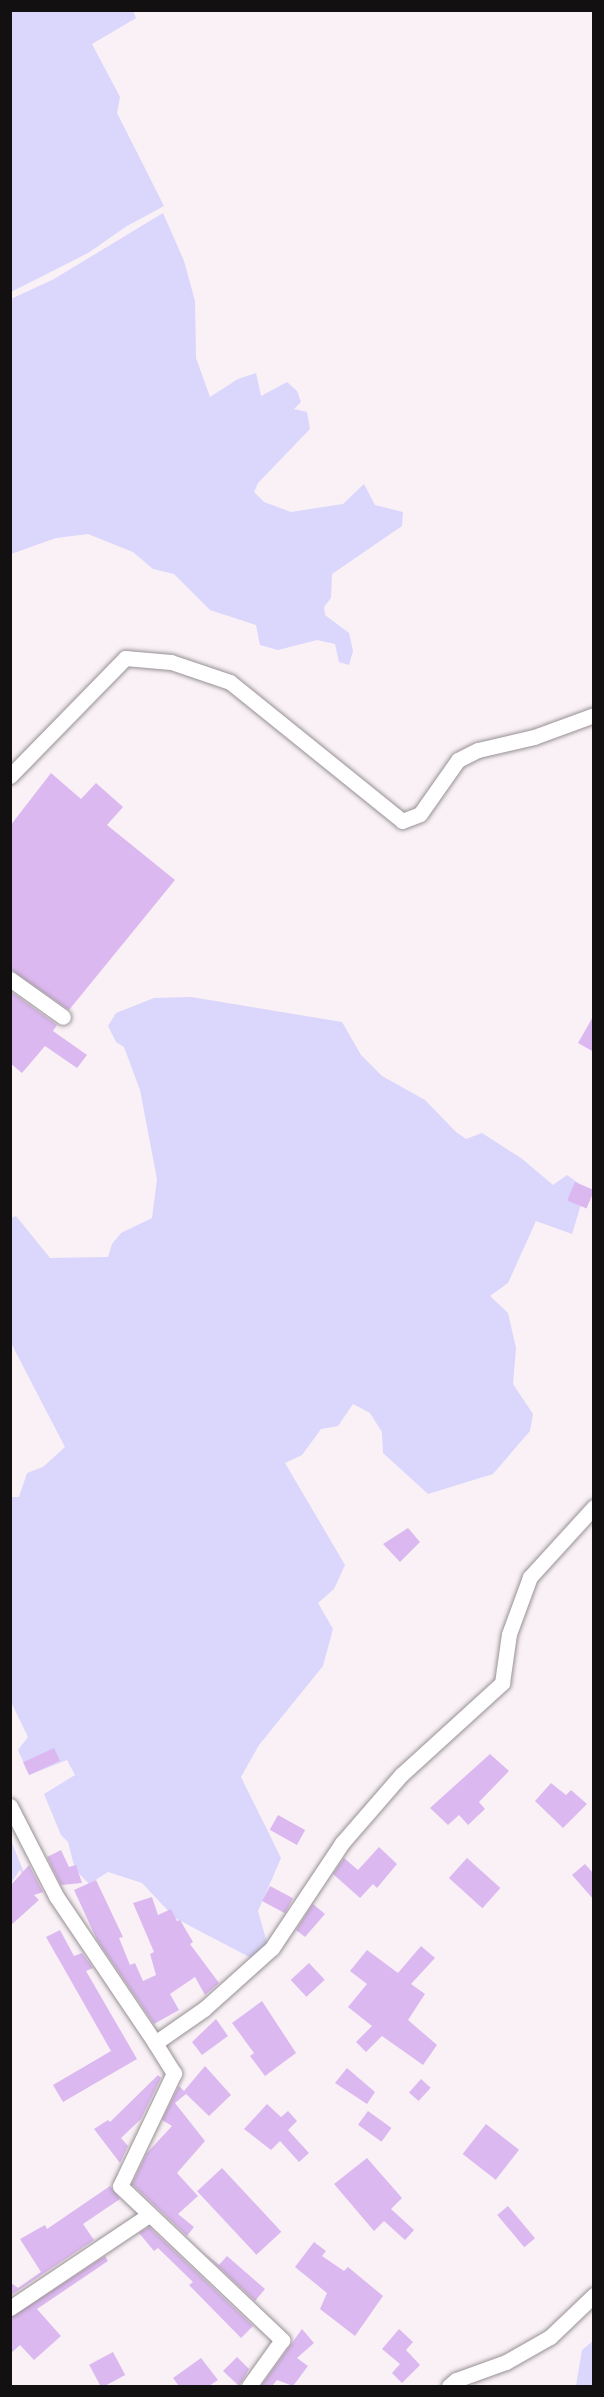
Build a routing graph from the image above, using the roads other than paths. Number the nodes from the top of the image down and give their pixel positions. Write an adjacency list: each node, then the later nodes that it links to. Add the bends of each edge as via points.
1 (594, 715): 2 (street, via 534,737 478,750 458,760 420,814 402,821 230,682 171,662 125,658)
2 (10, 776)
3 (10, 979): 4 (street)
4 (63, 1017)
5 (594, 1507): 7 (street, via 530,1577 509,1634 502,1683 394,1784 342,1843 272,1948 204,2009)
6 (10, 1806): 7 (street, via 56,1896)
7 (155, 2043): 8 (street, via 174,2073 120,2186)
8 (150, 2215): 10 (street); 11 (street, via 282,2340)
9 (594, 2295): 12 (street, via 550,2337 506,2362)
10 (10, 2308)
11 (249, 2386)
12 (449, 2386)

